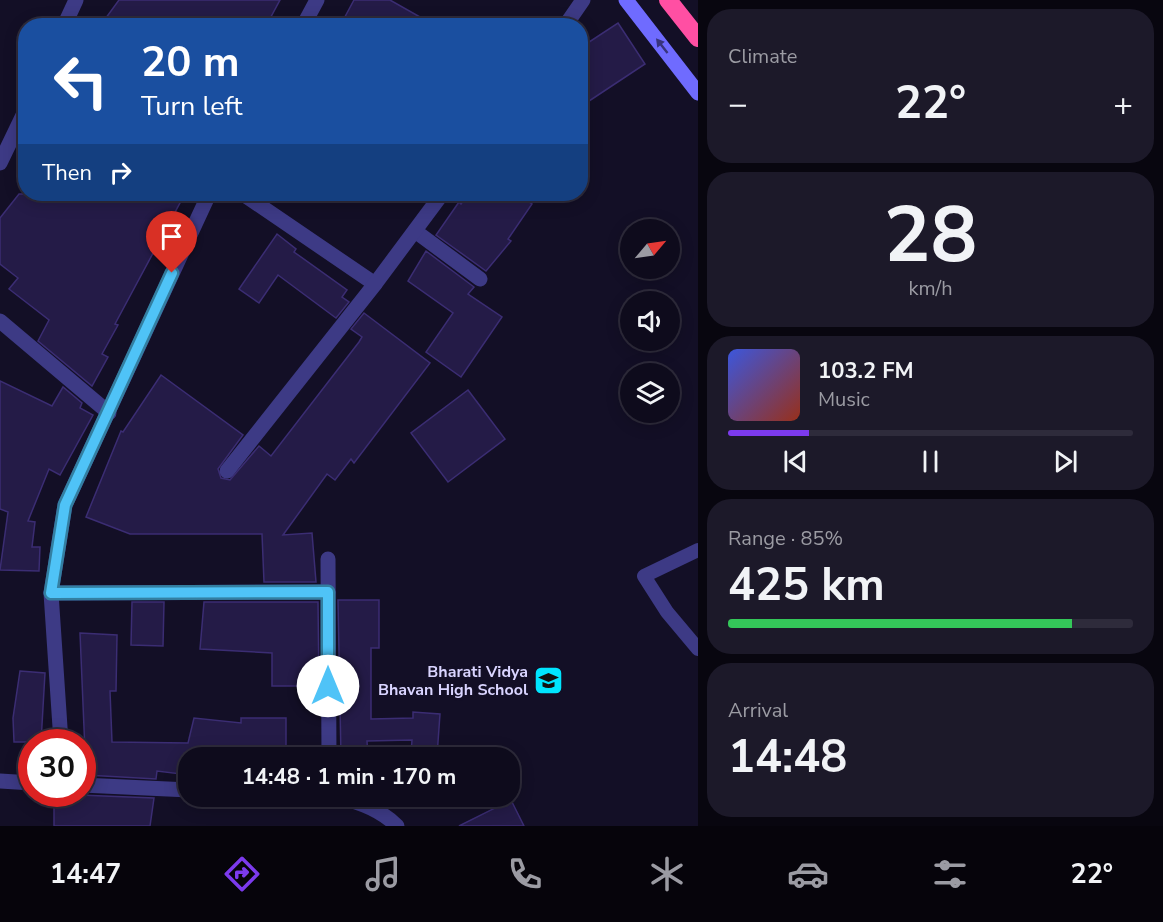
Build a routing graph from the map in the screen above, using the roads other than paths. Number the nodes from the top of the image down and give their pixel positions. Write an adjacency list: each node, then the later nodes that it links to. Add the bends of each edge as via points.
1 (76, 0): 6 (street)
2 (318, 0): 7 (street)
3 (583, 0): 8 (street)
4 (626, 0): 10 (street, one-way to 4)
5 (668, 0): 9 (highway)
6 (68, 18)
7 (308, 18)
8 (571, 18)
9 (698, 38)
10 (698, 93)
11 (18, 126): 12 (street)
12 (0, 163)
13 (206, 201): 20 (street)
14 (253, 201): 18 (street)
15 (437, 201): 16 (street)
16 (415, 231): 17 (street); 18 (street)
17 (480, 279)
18 (375, 284): 21 (street)
19 (0, 321): 20 (street)
20 (109, 413): 25 (street, via 65,505)
21 (227, 471)
22 (698, 550): 26 (lane, via 644,576)
23 (328, 559): 24 (street)
24 (328, 592): 25 (street); 28 (street)
25 (51, 593): 27 (street)
26 (698, 649)
27 (60, 729)
28 (329, 747)
29 (0, 781): 30 (street)
30 (18, 782)
31 (96, 786): 32 (street)
32 (178, 789)
33 (370, 807): 34 (street)
34 (398, 826)

